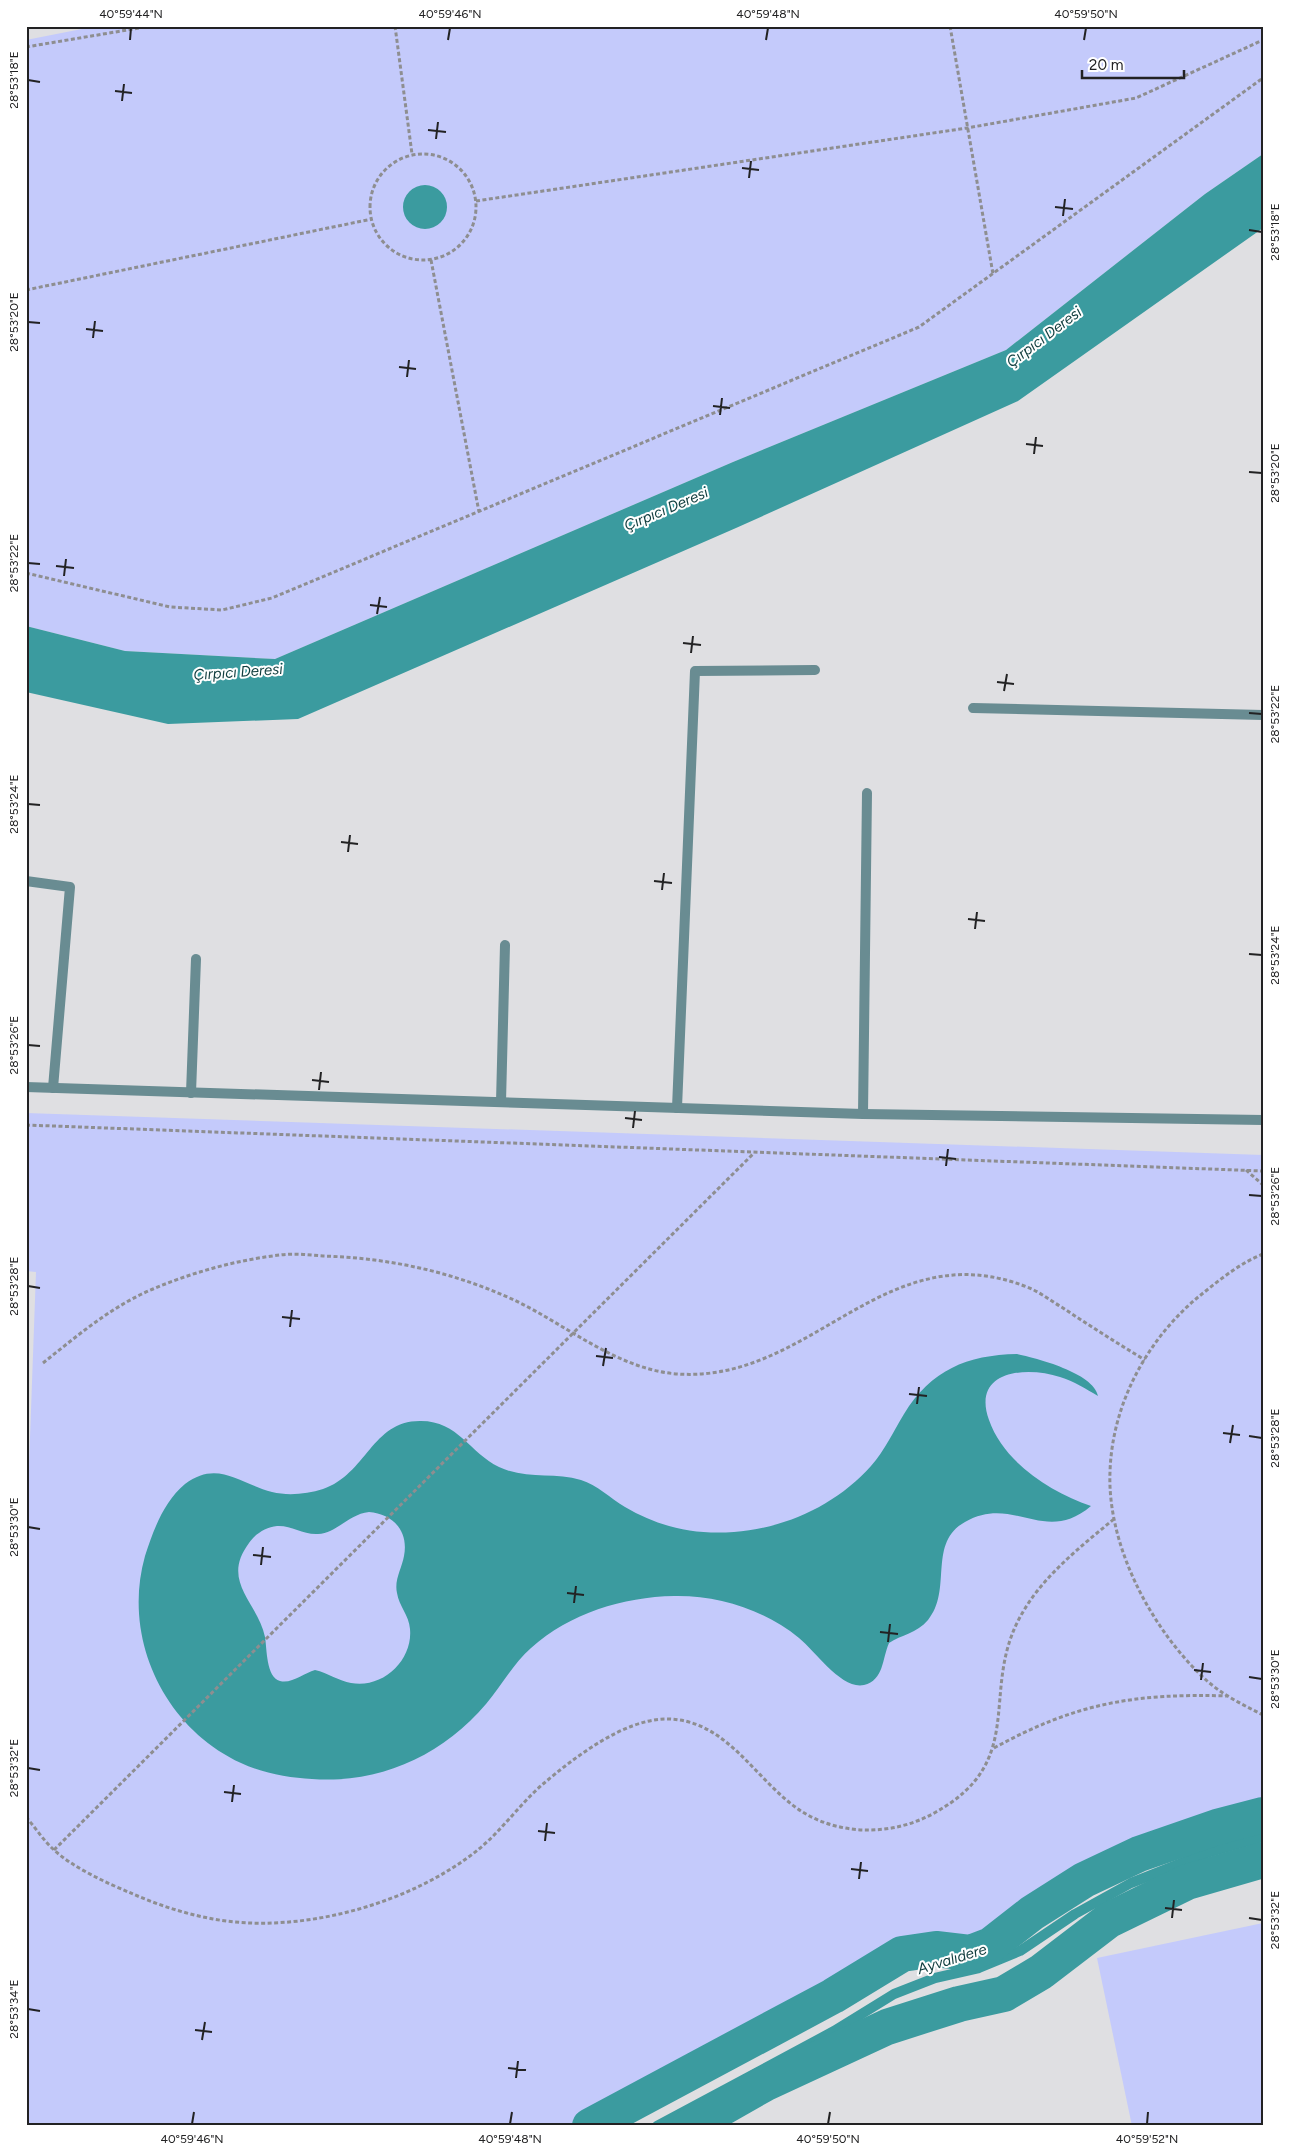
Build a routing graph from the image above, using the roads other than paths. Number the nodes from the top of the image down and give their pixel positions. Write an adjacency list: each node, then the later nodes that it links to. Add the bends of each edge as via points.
1 (814, 670): 12 (street, via 695,671)
2 (973, 708): 3 (street)
3 (1263, 715)
4 (867, 793): 13 (street)
5 (26, 881): 9 (street, via 70,887)
6 (505, 945): 11 (street)
7 (196, 959): 10 (street)
8 (26, 1087): 9 (street)
9 (54, 1088): 10 (street)
10 (191, 1092): 11 (street)
11 (501, 1102): 12 (street)
12 (677, 1108): 13 (street)
13 (863, 1114): 14 (street)
14 (1263, 1120)

